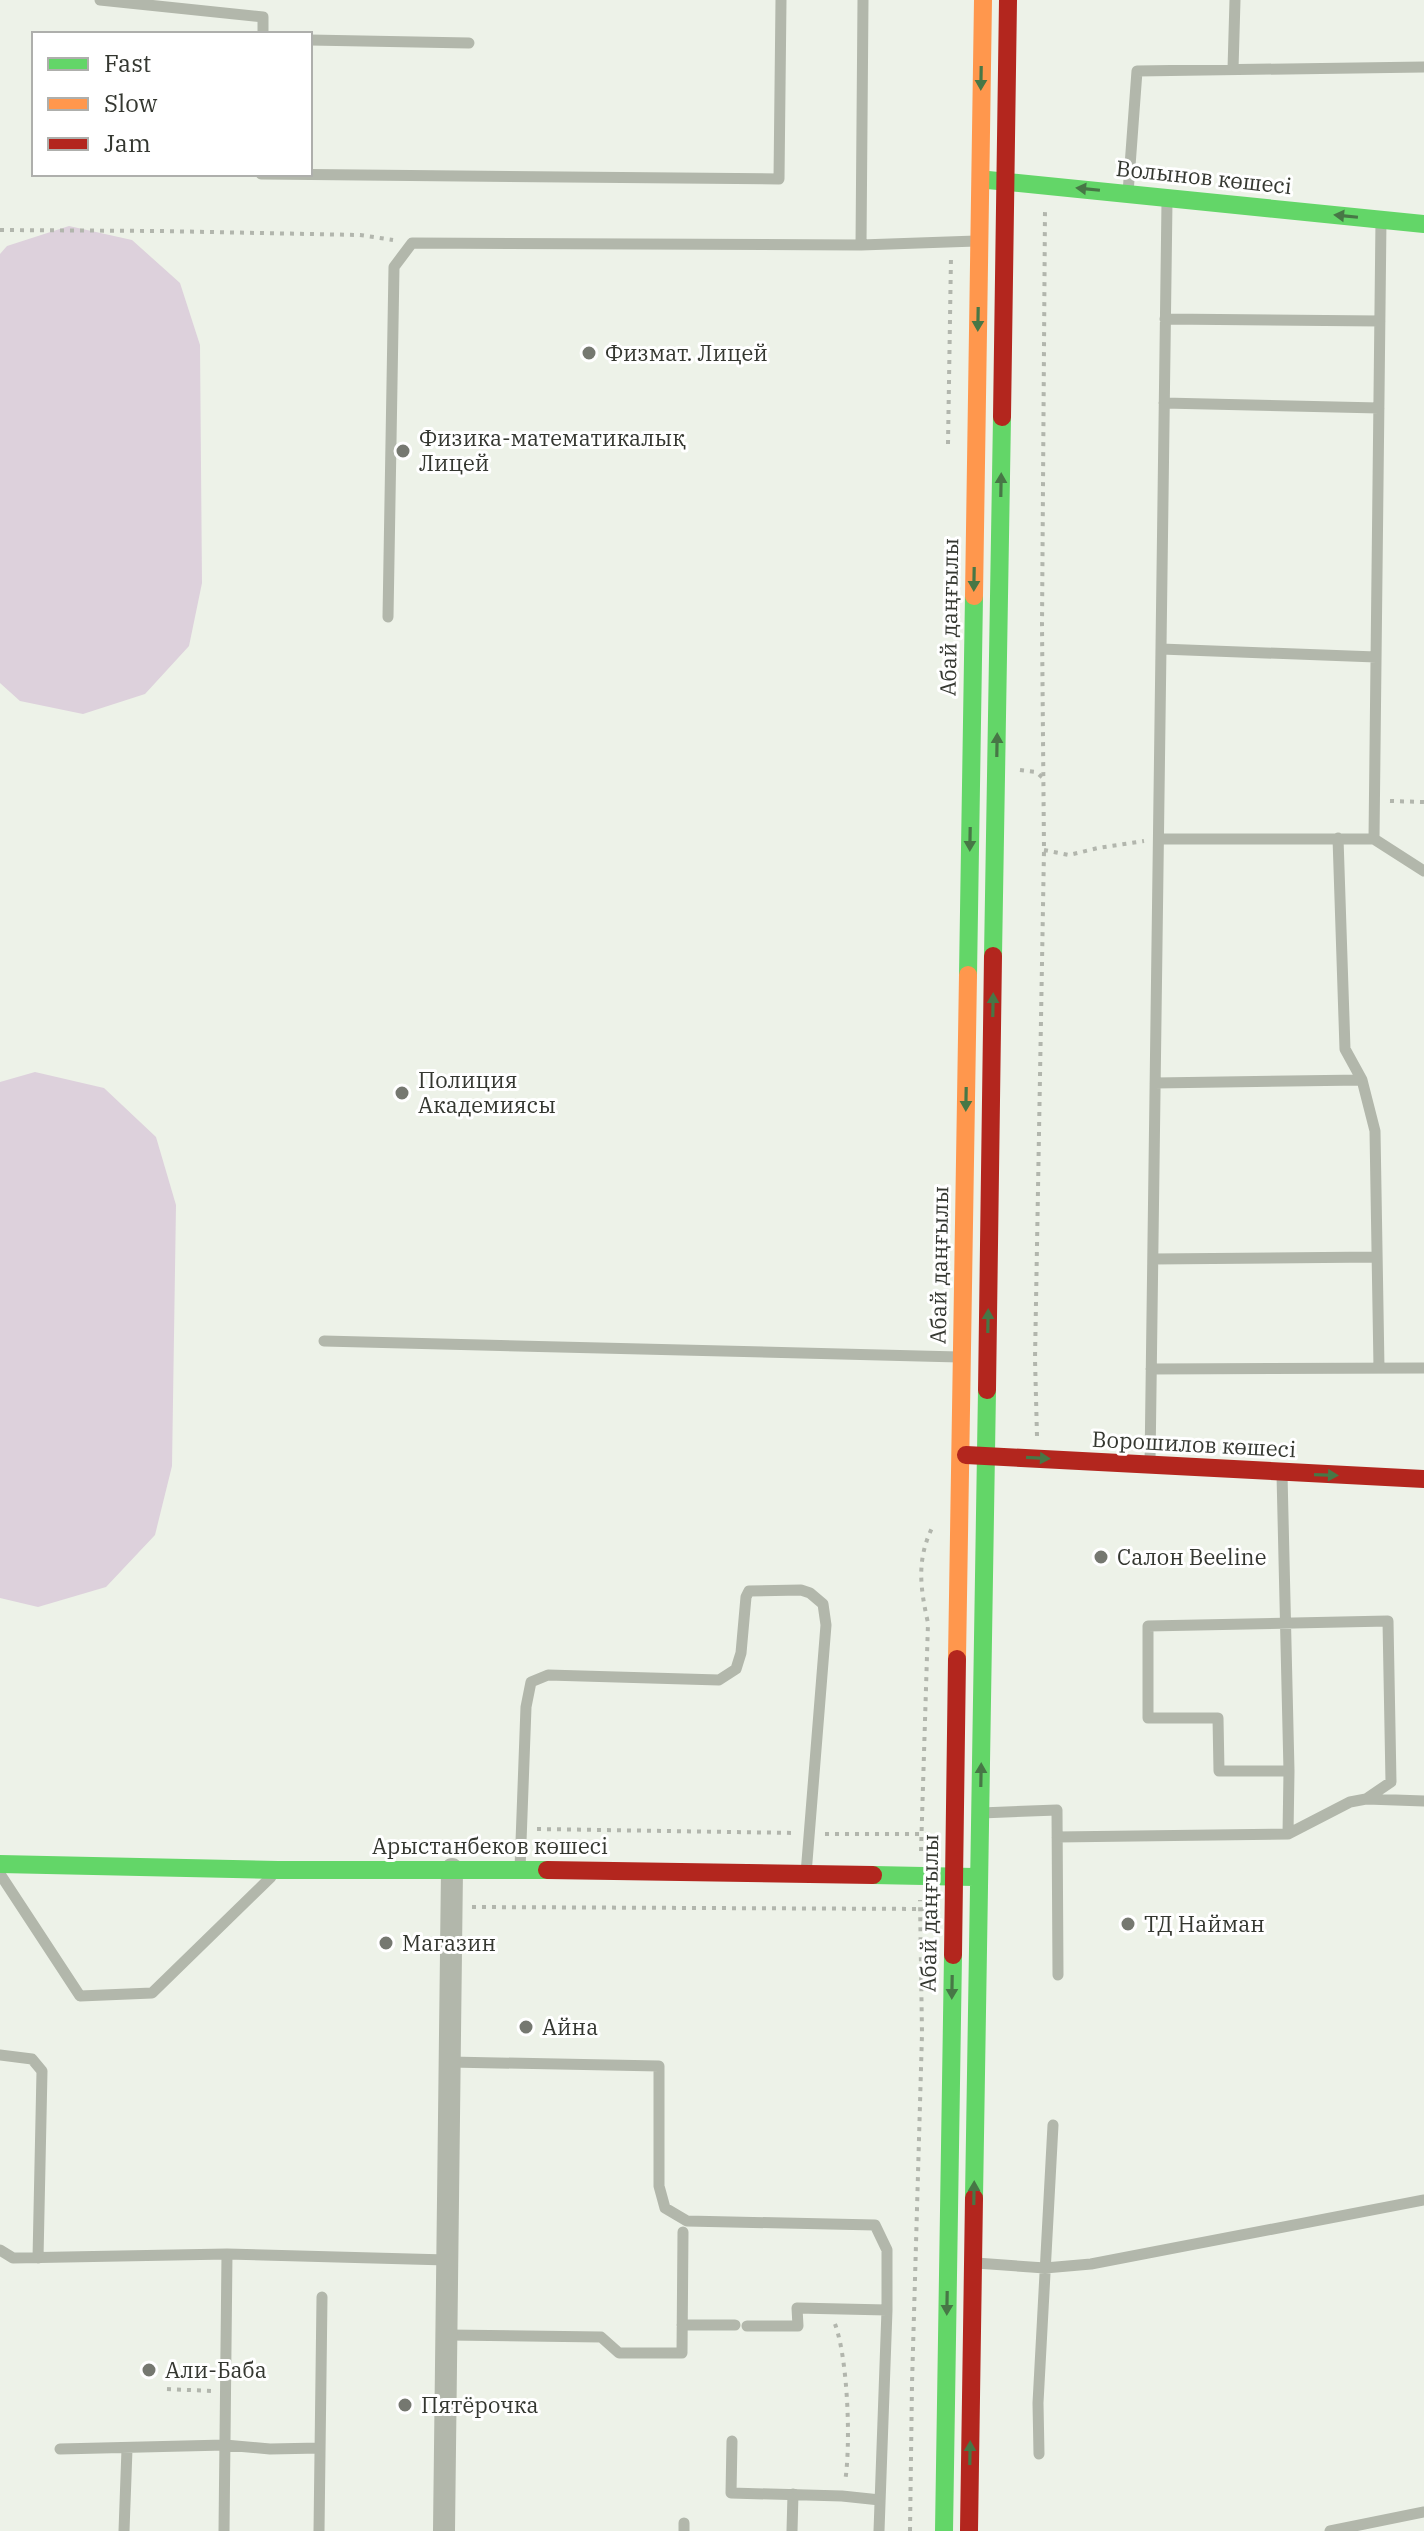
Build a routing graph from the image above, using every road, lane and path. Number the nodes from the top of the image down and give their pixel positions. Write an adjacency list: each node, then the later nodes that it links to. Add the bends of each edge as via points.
1 (100, 0): 8 (lane)
2 (244, 0): 8 (lane)
3 (781, 0): 14 (lane, via 779,179)
4 (863, 0): 27 (lane)
5 (983, 0): 15 (main road, Абай даңғылы, one-way to 15)
6 (1008, 0): 16 (main road)
7 (1235, 0): 13 (lane)
8 (245, 15): 9 (lane, via 263,17)
9 (263, 32)
10 (312, 40): 11 (lane)
11 (469, 43)
12 (1424, 67): 13 (lane)
13 (1233, 69): 18 (lane, via 1137,71)
14 (312, 174)
15 (980, 180): 16 (main road, Волынов көшесі); 23 (main road, Абай даңғылы)
16 (1006, 180): 17 (main road, Волынов көшесі); 24 (main road)
17 (1046, 185): 18 (main road, Волынов көшесі, one-way to 17); 41 (path)
18 (1128, 194): 19 (main road, Волынов көшесі)
19 (1167, 198): 20 (main road, Волынов көшесі, one-way to 19); 28 (lane)
20 (1381, 220): 21 (main road, Волынов көшесі); 29 (lane)
21 (1424, 224)
22 (0, 230): 26 (path, via 360,235)
23 (979, 241): 24 (lane); 25 (lane); 48 (main road, Абай даңғылы, one-way to 48)
24 (1005, 241): 49 (main road, one-way to 24)
25 (951, 242): 27 (lane); 32 (path)
26 (412, 243): 27 (lane); 33 (lane, via 394,267)
27 (861, 245)
28 (1165, 319): 29 (lane); 30 (lane)
29 (1380, 321): 31 (lane)
30 (1164, 403): 31 (lane); 34 (lane)
31 (1379, 408): 35 (lane)
32 (948, 447)
33 (388, 617)
34 (1161, 649): 35 (lane); 39 (lane)
35 (1376, 657): 36 (lane)
36 (1376, 801): 37 (path); 40 (lane)
37 (1424, 802)
38 (1338, 838): 39 (lane); 40 (lane); 43 (lane, via 1345,1049)
39 (1159, 839): 41 (path, via 1069,855); 44 (lane)
40 (1374, 839): 42 (lane)
41 (1044, 850): 55 (path)
42 (1424, 871)
43 (1362, 1080): 44 (lane); 45 (lane, via 1375,1131)
44 (1155, 1083): 46 (lane)
45 (1377, 1257): 46 (lane); 50 (lane)
46 (1153, 1259): 52 (lane)
47 (324, 1341): 48 (lane)
48 (962, 1357): 49 (lane); 53 (main road, Абай даңғылы)
49 (987, 1358): 54 (main road)
50 (1379, 1368): 51 (lane); 52 (lane)
51 (1424, 1368)
52 (1151, 1369): 56 (lane)
53 (960, 1454): 54 (main road, Ворошилов көшесі); 77 (main road, Абай даңғылы)
54 (986, 1455): 55 (main road, Ворошилов көшесі); 64 (main road, one-way to 54)
55 (1037, 1458): 56 (main road, Ворошилов көшесі, one-way to 56)
56 (1150, 1465): 57 (main road, Ворошилов көшесі)
57 (1282, 1473): 58 (main road, Ворошилов көшесі, one-way to 58); 60 (lane)
58 (1424, 1479)
59 (936, 1521): 67 (path, via 924,1543 920,1590 928,1623)
60 (1286, 1623): 61 (lane); 61 (lane, via 1148,1626 1148,1718 1218,1718 1219,1771); 62 (lane, via 1388,1621 1391,1782)
61 (1289, 1771): 68 (lane)
62 (1366, 1799): 63 (lane); 68 (lane)
63 (1424, 1801)
64 (980, 1813): 69 (lane, via 1057,1810); 78 (main road)
65 (521, 1828): 66 (path); 66 (lane, via 531,1682 548,1675 719,1680 736,1669 749,1591 801,1590 823,1604 826,1625); 73 (lane)
66 (810, 1834): 67 (path); 75 (lane)
67 (921, 1834): 76 (path)
68 (1288, 1834): 69 (lane)
69 (1057, 1837): 82 (lane)
70 (0, 1864): 72 (main road, Арыстанбеков көшесі)
71 (452, 1869): 72 (main road, Арыстанбеков көшесі); 73 (main road, Арыстанбеков көшесі); 79 (street)
72 (278, 1870): 74 (lane, via 152,1993 80,1996)
73 (520, 1870): 75 (main road, Арыстанбеков көшесі)
74 (0, 1874)
75 (806, 1874): 76 (main road, Арыстанбеков көшесі)
76 (920, 1876): 77 (main road, Арыстанбеков көшесі)
77 (954, 1876): 78 (main road, Арыстанбеков көшесі); 81 (main road, Абай даңғылы)
78 (979, 1877): 93 (main road, one-way to 78)
79 (452, 1907): 80 (path); 84 (street)
80 (920, 1909): 81 (path); 118 (path, via 922,2034)
81 (953, 1909): 92 (main road, Абай даңғылы, one-way to 92)
82 (1058, 1975)
83 (0, 2055): 90 (lane, via 32,2059 42,2071)
84 (450, 2062): 91 (street); 97 (lane, via 659,2066 659,2186 665,2208 687,2221 875,2225 887,2250)
85 (1053, 2125): 94 (lane)
86 (1424, 2200): 94 (lane, via 1091,2264)
87 (683, 2232): 98 (lane)
88 (0, 2250): 90 (lane, via 13,2258)
89 (227, 2254): 90 (lane); 91 (lane); 101 (lane)
90 (38, 2258)
91 (447, 2260): 99 (street)
92 (948, 2261): 93 (lane); 119 (main road, Абай даңғылы, one-way to 119)
93 (973, 2263): 94 (lane); 120 (main road, one-way to 93)
94 (1045, 2268): 107 (lane)
95 (322, 2297): 104 (lane)
96 (829, 2309): 97 (lane); 98 (lane, via 797,2308 798,2326); 109 (path, via 844,2364)
97 (887, 2310): 110 (lane)
98 (682, 2325): 99 (lane, via 682,2353 619,2353 601,2337)
99 (448, 2335): 115 (street)
100 (167, 2389): 101 (path)
101 (225, 2391): 103 (lane)
102 (732, 2441): 108 (lane, via 731,2493)
103 (225, 2445): 104 (lane); 106 (lane); 113 (lane)
104 (320, 2448): 114 (lane)
105 (60, 2449): 106 (lane)
106 (127, 2449): 112 (lane)
107 (1039, 2454)
108 (793, 2494): 109 (lane); 116 (lane)
109 (842, 2496): 110 (lane)
110 (880, 2500): 117 (lane)
111 (1424, 2512): 121 (lane)
112 (124, 2531)
113 (224, 2531)
114 (319, 2531)
115 (444, 2531)
116 (792, 2531)
117 (879, 2531)
118 (910, 2531)
119 (944, 2531)
120 (969, 2531)
121 (1330, 2531)

